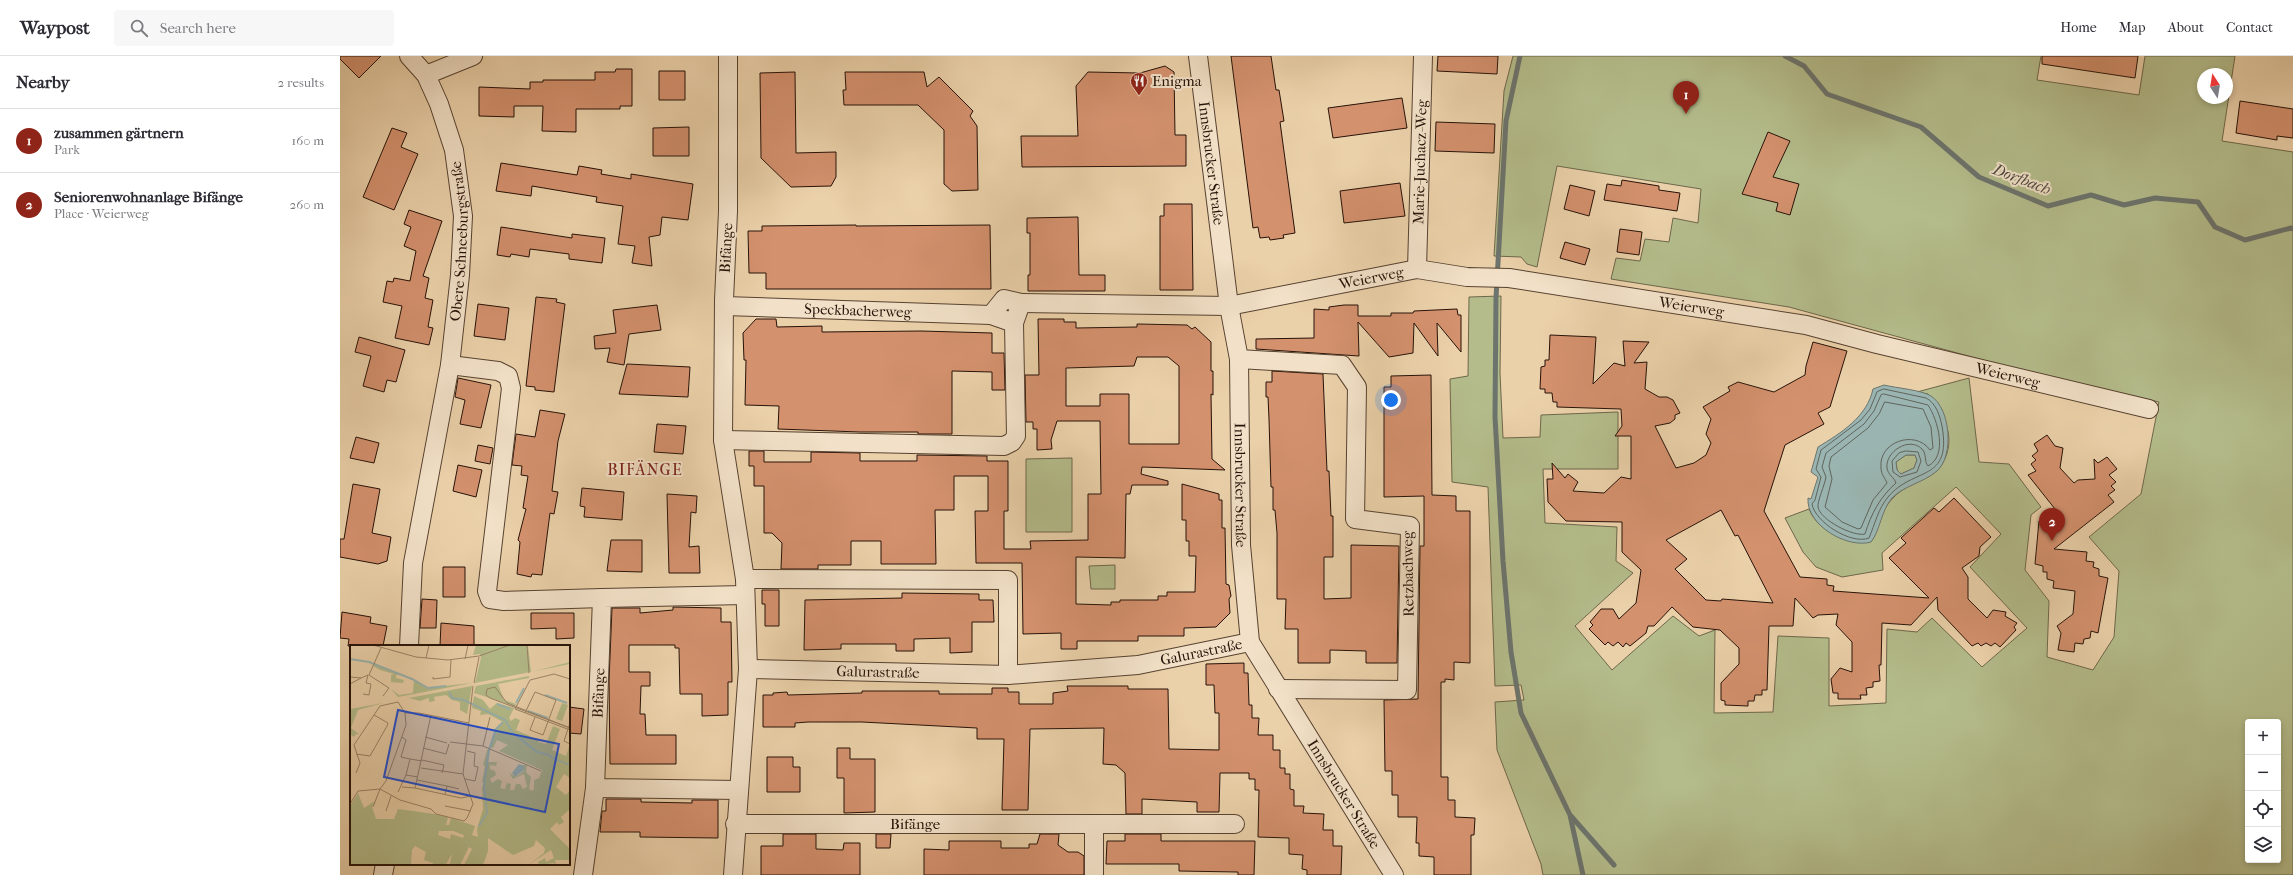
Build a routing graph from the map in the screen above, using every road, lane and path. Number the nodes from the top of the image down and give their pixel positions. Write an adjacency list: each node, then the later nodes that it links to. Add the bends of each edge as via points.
1 (410, 56): 6 (street, Obere Schneeburgstraße)
2 (473, 56): 6 (street)
3 (728, 56): 9 (street, Bifänge, via 728,211)
4 (1198, 56): 10 (street, Innsbrucker Straße)
5 (1423, 56): 7 (street, Marie-Juchacz-Weg)
6 (426, 75): 14 (street, Obere Schneeburgstraße, via 439,104 454,150 463,216 460,275)
7 (1417, 269): 10 (street, Weierweg); 15 (street, Weierweg, via 1467,277 1498,278 1806,325)
8 (1021, 303): 10 (street); 11 (street, via 1004,299); 12 (street)
9 (724, 306): 11 (street, Speckbacherweg); 16 (street, Bifänge)
10 (1229, 306): 13 (street, Innsbrucker Straße)
11 (991, 315): 12 (street, Speckbacherweg)
12 (1014, 323): 16 (street, via 1016,436 1012,442 1004,446)
13 (1238, 359): 19 (street, Innsbrucker Straße, via 1241,545); 23 (street, Retzbachweg, via 1342,365 1358,387 1355,519 1410,526 1407,690)
14 (450, 365): 18 (street, via 498,371 508,376 511,388 487,591 490,599 504,601); 20 (street, Obere Schneeburgstraße, via 413,563)
15 (2149, 409)
16 (723, 440): 17 (street, Bifänge)
17 (745, 587): 18 (street); 21 (street, Bifänge); 22 (street, via 1008,580)
18 (602, 598): 24 (street, Bifänge)
19 (1250, 642): 22 (street, Galurastraße, via 1138,664); 23 (street, Innsbrucker Straße)
20 (409, 645)
21 (748, 670): 22 (street, Galurastraße); 25 (street, Bifänge)
22 (1008, 675)
23 (1278, 689): 34 (street, Innsbrucker Straße)
24 (595, 788): 25 (street); 31 (street, Bifänge)
25 (738, 790): 26 (street, Bifänge)
26 (735, 824): 27 (street, Bifänge); 32 (street, Bifänge)
27 (1094, 824): 28 (street, Bifänge); 33 (street)
28 (1235, 824)
29 (385, 865): 30 (street)
30 (383, 875)
31 (583, 875)
32 (733, 875)
33 (1094, 875)
34 (1394, 875)

